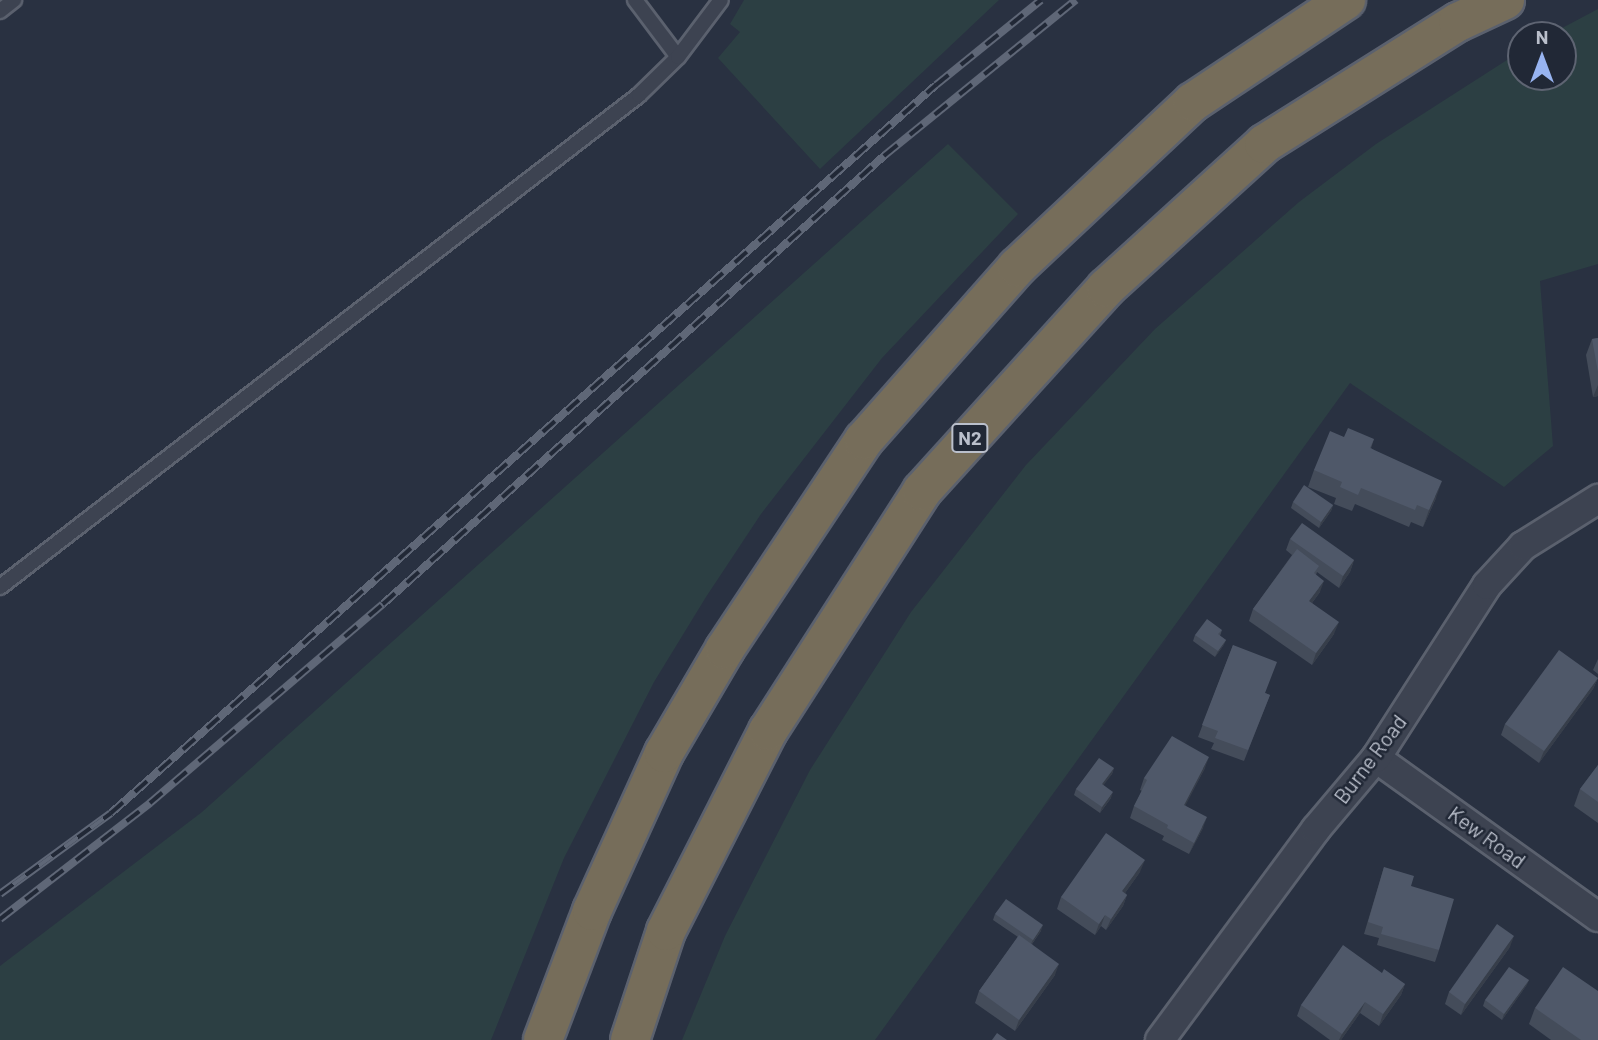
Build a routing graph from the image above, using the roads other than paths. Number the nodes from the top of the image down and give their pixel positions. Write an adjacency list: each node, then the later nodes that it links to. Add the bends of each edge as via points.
1 (14, 0): 6 (lane)
2 (635, 0): 7 (lane)
3 (721, 0): 7 (lane)
4 (1346, 0): 12 (highway, via 1193,102 1017,267 864,439 725,649 664,753 592,911)
5 (1505, 0): 13 (highway, N2, via 1458,22 1264,144 1106,288 922,491 768,731 666,931)
6 (0, 11)
7 (678, 57): 9 (lane, via 593,132)
8 (1598, 499): 10 (street, Burne Road, via 1523,546 1487,585)
9 (0, 587)
10 (1376, 758): 11 (street, Kew Road); 14 (street, Burne Road, via 1316,829)
11 (1598, 917)
12 (543, 1040)
13 (630, 1040)
14 (1160, 1040)

